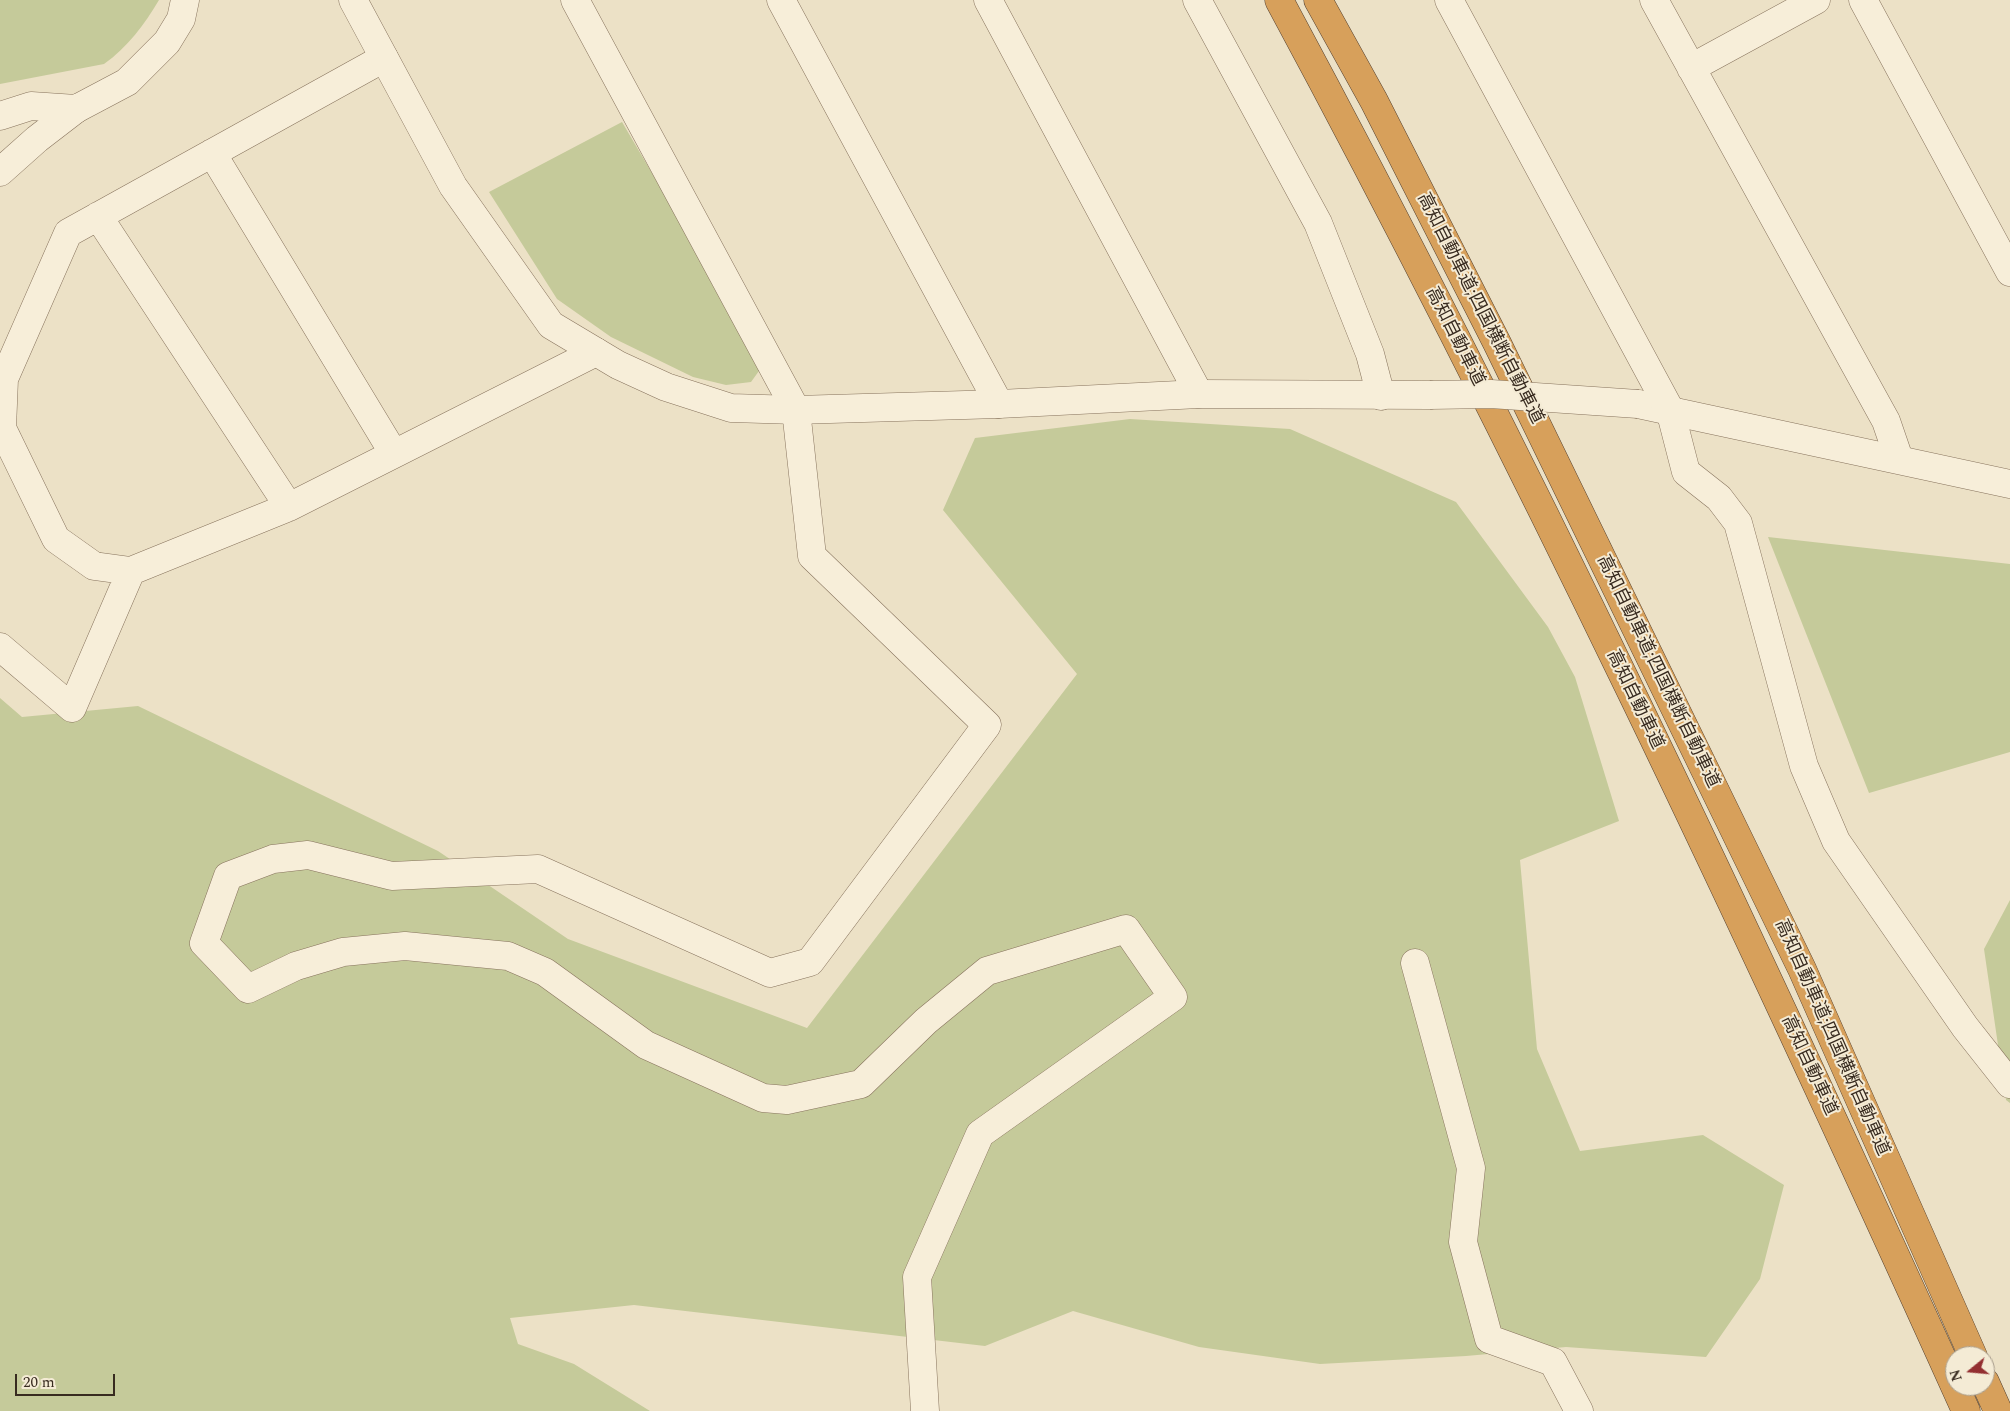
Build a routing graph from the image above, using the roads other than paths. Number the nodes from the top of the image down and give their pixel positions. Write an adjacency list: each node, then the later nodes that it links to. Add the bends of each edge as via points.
1 (185, 0): 15 (street, via 181,19 167,42 127,82)
2 (353, 0): 13 (street)
3 (575, 0): 25 (street)
4 (780, 0): 24 (street)
5 (988, 0): 22 (street)
6 (1197, 0): 23 (street, via 1318,223 1370,354)
7 (1279, 0): 39 (highway, 高知自動車道, via 1500,428 1644,722 1865,1188)
8 (1318, 0): 35 (highway, 高知自動車道;四国横断自動車道, via 1374,101 1497,343 1793,951)
9 (1449, 0): 26 (street)
10 (1654, 0): 14 (street)
11 (1816, 0): 14 (street)
12 (1862, 0): 20 (street)
13 (384, 58): 17 (street); 21 (street, via 453,186 551,325)
14 (1691, 68): 28 (street, via 1886,422)
15 (76, 109): 16 (street, via 32,106); 18 (street)
16 (0, 116)
17 (212, 153): 19 (street); 27 (street)
18 (0, 172)
19 (98, 216): 30 (street); 31 (street, via 68,233 4,380 2,428 56,539 94,566)
20 (2010, 272)
21 (596, 352): 25 (street, via 666,387 731,408); 27 (street)
22 (1199, 394): 23 (street); 24 (street)
23 (1381, 396): 26 (street, bridge, via 1491,394 1638,404)
24 (999, 404): 25 (street)
25 (796, 410): 37 (street, via 812,556 988,726 810,962 770,973 538,869 392,876 308,856 273,859 228,876 204,943 248,990 296,966 343,952 405,946 508,956 545,972 646,1046 763,1098 787,1100 861,1084 926,1021 986,972 1126,929 1173,997 980,1134 917,1278)
26 (1670, 410): 28 (street); 34 (street, via 1686,472 1719,498 1738,523 1804,766 1836,841 1965,1027)
27 (394, 454): 30 (street)
28 (1899, 459): 29 (street)
29 (2010, 484)
30 (289, 507): 31 (street)
31 (130, 571): 32 (street, via 72,708)
32 (0, 647)
33 (1415, 963): 38 (street, via 1472,1168 1463,1242 1489,1338 1552,1362)
34 (2010, 1084)
35 (1969, 1346)
36 (1991, 1396): 40 (highway)
37 (925, 1411)
38 (1580, 1411)
39 (1966, 1411)
40 (1998, 1411)

